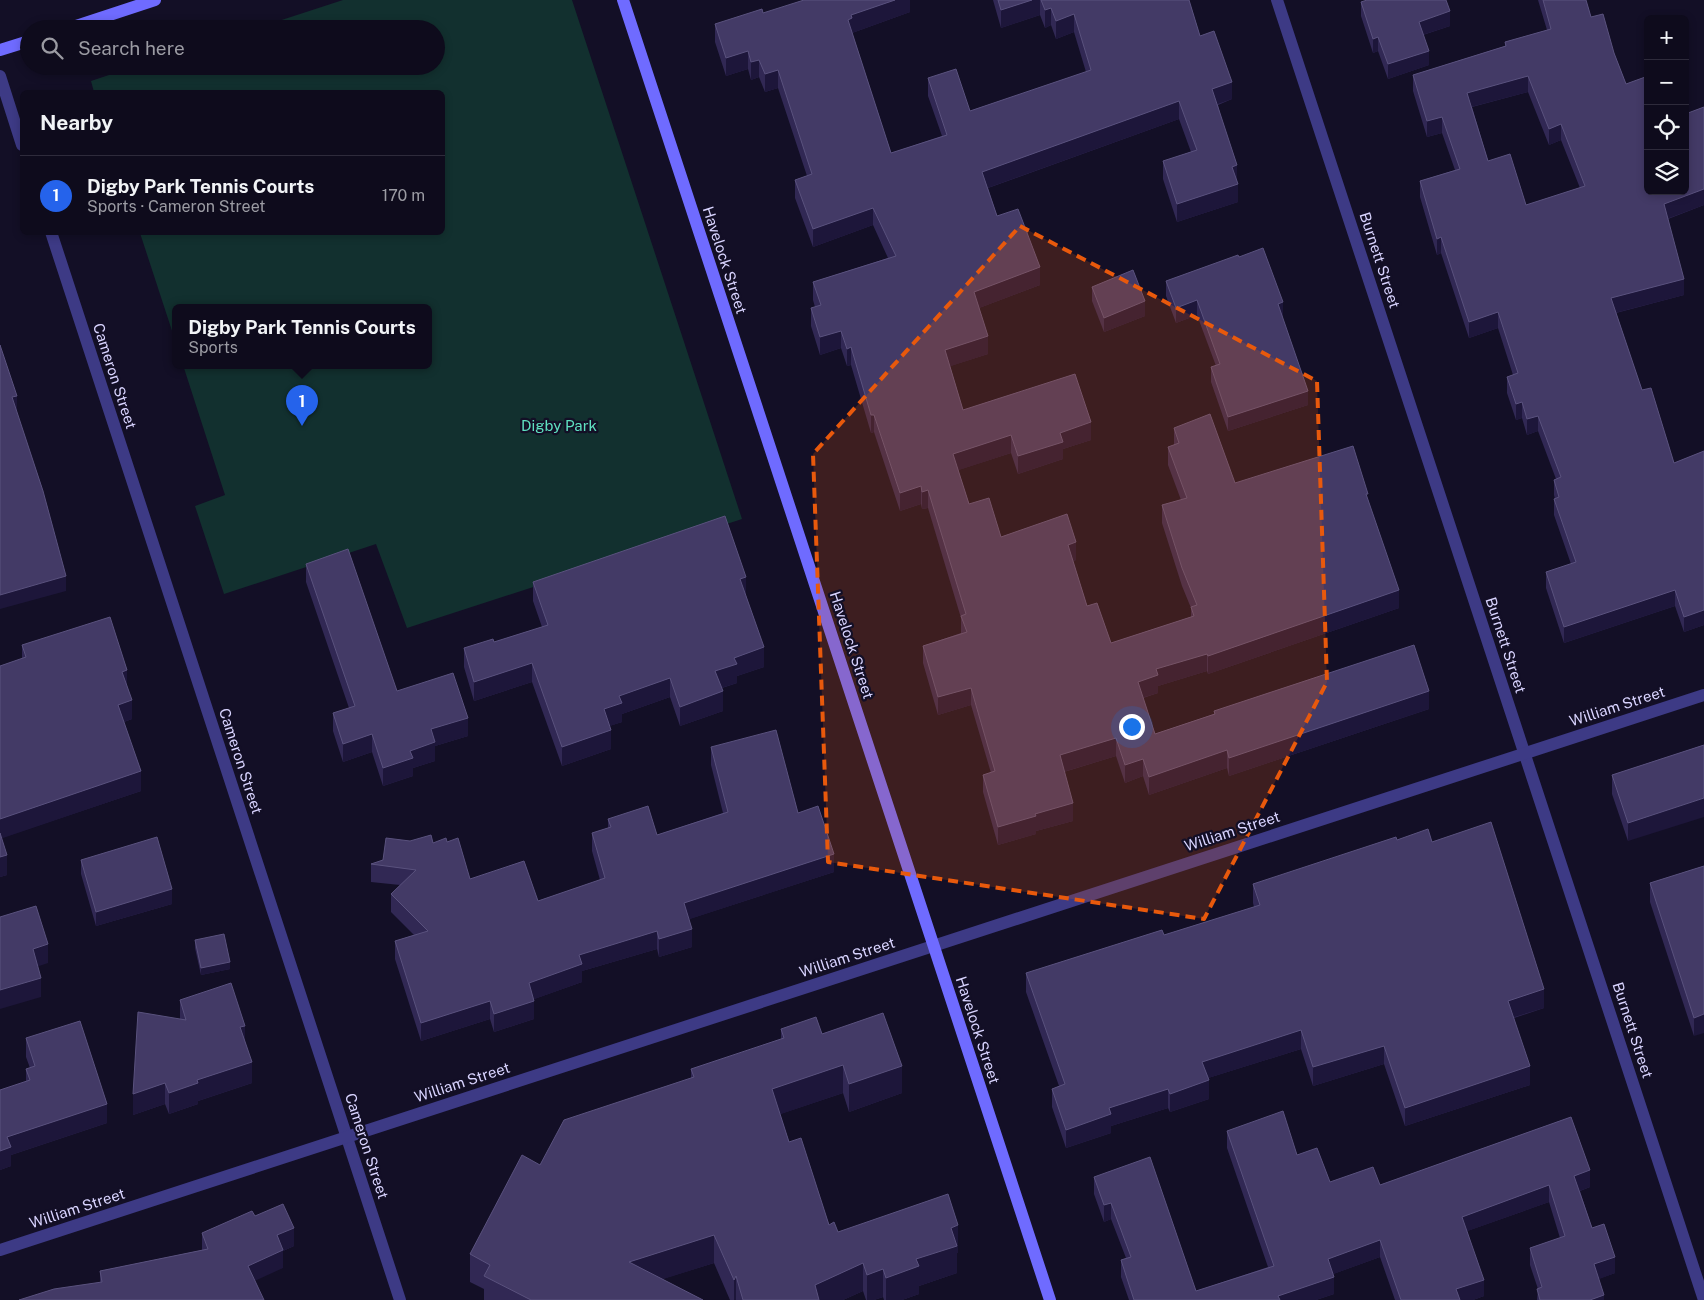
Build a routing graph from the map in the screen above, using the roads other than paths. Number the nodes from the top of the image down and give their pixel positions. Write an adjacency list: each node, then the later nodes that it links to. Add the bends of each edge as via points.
1 (155, 0): 4 (street)
2 (623, 0): 12 (street, Havelock Street)
3 (1277, 0): 11 (street, Burnett Street)
4 (94, 20)
5 (20, 44): 6 (street)
6 (0, 50)
7 (0, 76): 8 (street)
8 (20, 139)
9 (52, 235): 13 (street, Cameron Street)
10 (1704, 695): 11 (street, William Street)
11 (1525, 753): 12 (street, William Street); 17 (street, Burnett Street)
12 (933, 946): 13 (street, William Street); 16 (street, Havelock Street)
13 (347, 1137): 14 (street, William Street); 15 (street, Cameron Street)
14 (0, 1250)
15 (400, 1300)
16 (1050, 1300)
17 (1704, 1300)

